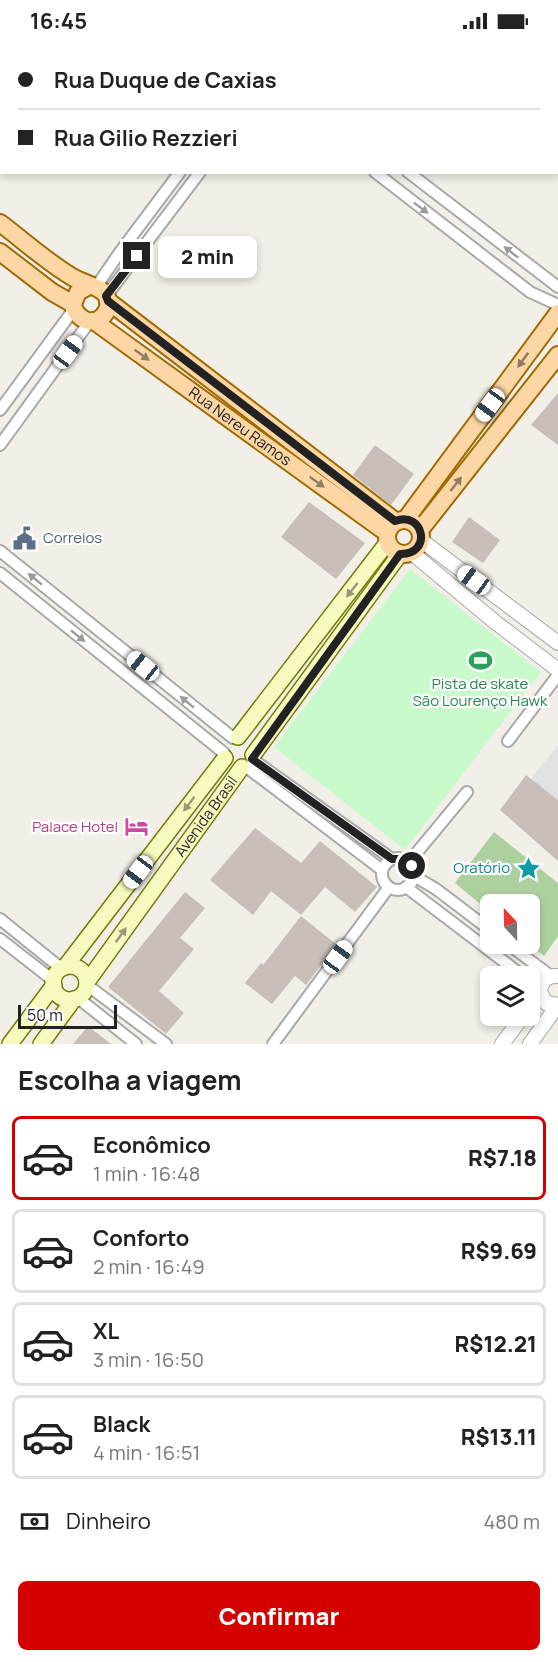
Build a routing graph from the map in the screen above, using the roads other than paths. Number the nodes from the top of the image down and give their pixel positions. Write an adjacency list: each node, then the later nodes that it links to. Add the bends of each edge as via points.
1 (178, 174): 8 (street, via 120,252)
2 (198, 174): 8 (street)
3 (378, 174): 9 (street, one-way to 9, via 530,292)
4 (411, 174): 7 (street, one-way to 4)
5 (0, 223): 8 (main road, Rua Nereu Ramos, via 67,274)
6 (0, 252): 10 (main road)
7 (558, 287)
8 (100, 292): 10 (main road, via 78,292); 12 (main road, via 105,314); 16 (main road, Rua Nereu Ramos)
9 (558, 305)
10 (74, 306): 12 (main road, via 80,317); 14 (street)
11 (558, 313): 16 (main road, Avenida Brasil, one-way to 16)
12 (92, 321): 15 (street); 16 (main road, Rua Nereu Ramos, one-way to 16)
13 (558, 355): 16 (main road, Avenida Brasil, one-way to 13)
14 (0, 410)
15 (0, 445)
16 (403, 537): 19 (street, Rua Nereu Ramos); 20 (street, Rua Nereu Ramos); 24 (main road, Avenida Brasil, one-way to 24); 27 (main road, Avenida Brasil)
17 (0, 551): 24 (street, one-way to 17)
18 (0, 573): 26 (street, one-way to 26)
19 (509, 606): 20 (street); 21 (street, Rua Nereu Ramos)
20 (495, 622): 22 (street, Rua Nereu Ramos)
21 (558, 644)
22 (558, 670)
23 (558, 675): 25 (street)
24 (235, 738): 26 (main road, via 226,744); 27 (main road, via 250,742)
25 (507, 741)
26 (224, 755): 27 (main road, via 230,765); 41 (main road, Avenida Brasil, one-way to 41)
27 (248, 762): 29 (street); 31 (street); 42 (main road, Avenida Brasil, one-way to 27)
28 (467, 792): 30 (street)
29 (392, 859): 30 (street); 31 (street)
30 (409, 862): 32 (street)
31 (382, 870): 33 (street)
32 (414, 876): 34 (street); 36 (street)
33 (389, 887): 34 (street); 52 (street)
34 (405, 888): 39 (street)
35 (0, 920): 41 (street)
36 (480, 922)
37 (0, 939): 41 (street)
38 (524, 954): 40 (street)
39 (510, 966)
40 (555, 974): 43 (street)
41 (59, 975): 42 (main road, via 75,967 84,973); 45 (main road, via 58,995); 48 (main road, Avenida Brasil)
42 (87, 984): 45 (main road); 51 (street)
43 (540, 984)
44 (540, 994): 46 (street, via 546,1002)
45 (76, 998): 49 (main road); 50 (street)
46 (558, 1005): 54 (street)
47 (516, 1026): 53 (street)
48 (10, 1044)
49 (41, 1044)
50 (136, 1044)
51 (166, 1044)
52 (273, 1044)
53 (502, 1044)
54 (530, 1044)

